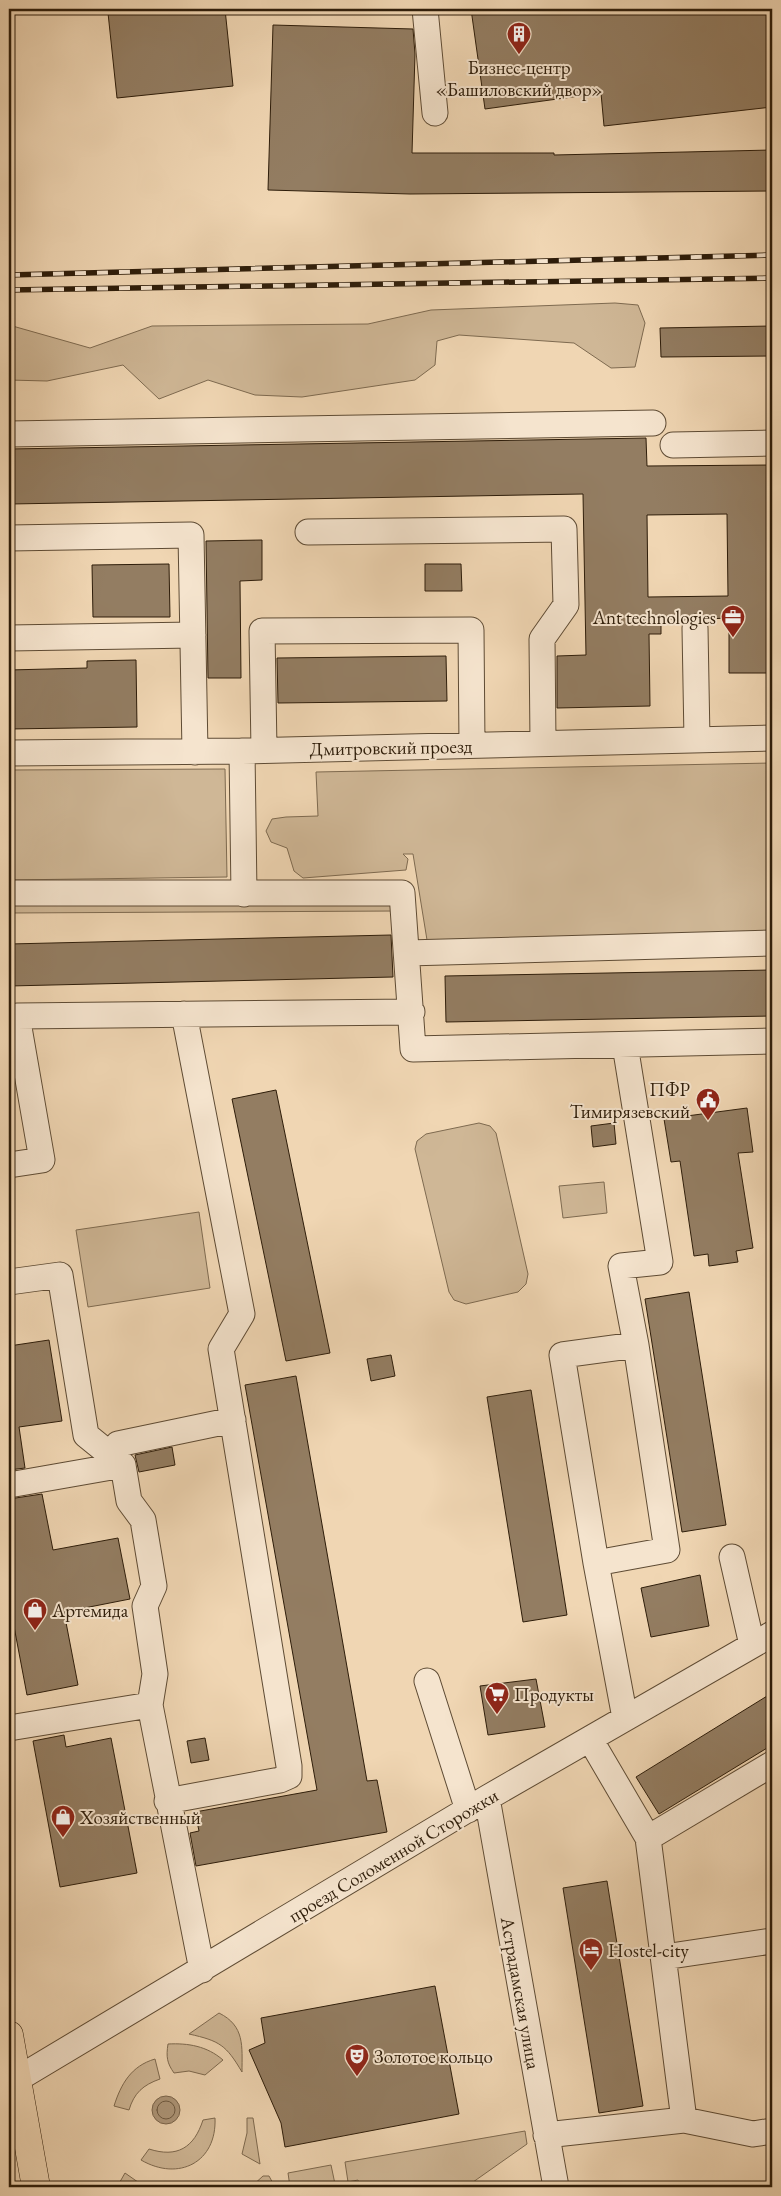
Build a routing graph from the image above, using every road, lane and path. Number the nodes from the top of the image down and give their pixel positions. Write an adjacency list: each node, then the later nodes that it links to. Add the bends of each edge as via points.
1 (425, 9): 2 (street)
2 (435, 113)
3 (653, 423): 4 (street)
4 (9, 434)
5 (772, 443): 6 (street)
6 (673, 445)
7 (308, 532): 14 (street, via 564,529 566,605 542,639)
8 (9, 538): 10 (street, via 191,534)
9 (694, 628): 13 (street)
10 (193, 635): 11 (street); 17 (street)
11 (9, 638)
12 (772, 738): 13 (street, Дмитровский проезд)
13 (697, 740): 14 (street, Дмитровский проезд)
14 (543, 743): 15 (street, Дмитровский проезд)
15 (472, 745): 16 (street, Дмитровский проезд); 16 (street, via 471,630 262,631)
16 (253, 751): 17 (street, Дмитровский проезд); 20 (street)
17 (195, 752): 18 (street, Дмитровский проезд)
18 (9, 753)
19 (9, 893): 20 (street)
20 (244, 894): 22 (street, via 402,893)
21 (772, 943): 22 (street)
22 (407, 953): 23 (street)
23 (412, 1012): 24 (street); 26 (street, via 413,1049)
24 (184, 1014): 27 (street, via 18,1016 42,1160); 30 (street, via 242,1314 221,1349)
25 (772, 1042): 26 (street)
26 (625, 1045): 29 (street, via 660,1262 621,1266)
27 (9, 1165)
28 (9, 1282): 31 (street, via 60,1275 86,1435)
29 (636, 1345): 34 (street, via 666,1550); 34 (street, via 562,1355)
30 (233, 1420): 31 (street, via 118,1444); 42 (street, via 290,1766 289,1776)
31 (118, 1460): 32 (street); 37 (street, via 129,1500 143,1520 154,1586 145,1606 155,1674)
32 (9, 1485)
33 (732, 1557): 35 (street)
34 (596, 1562): 38 (street)
35 (762, 1640): 38 (street, проезд Соломенной Сторожки)
36 (427, 1681): 43 (street, Астрадамская улица)
37 (150, 1705): 39 (street); 42 (street)
38 (625, 1718): 40 (street, проезд Соломенной Сторожки)
39 (9, 1728)
40 (590, 1739): 43 (street, проезд Соломенной Сторожки); 44 (street)
41 (772, 1764): 44 (street)
42 (167, 1801): 47 (street)
43 (477, 1804): 47 (street, проезд Соломенной Сторожки); 52 (street, Астрадамская улица)
44 (648, 1838): 46 (street)
45 (772, 1940): 46 (street)
46 (664, 1957): 50 (street)
47 (202, 1970): 49 (street, проезд Соломенной Сторожки)
48 (9, 2035): 49 (main road)
49 (13, 2082): 53 (main road)
50 (684, 2120): 51 (street, via 753,2134); 52 (street)
51 (772, 2132)
52 (546, 2136): 54 (street, Астрадамская улица)
53 (36, 2187)
54 (556, 2187)

